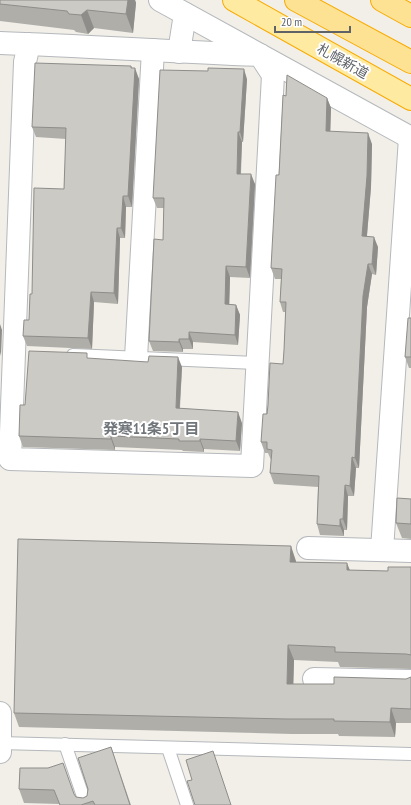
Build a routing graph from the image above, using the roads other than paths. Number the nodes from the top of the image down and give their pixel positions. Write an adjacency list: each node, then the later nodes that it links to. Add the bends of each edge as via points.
1 (160, 0): 5 (street)
2 (234, 0): 13 (highway, 札幌新道)
3 (296, 0): 12 (highway)
4 (382, 0): 6 (highway)
5 (185, 14): 10 (street); 11 (street)
6 (411, 16)
7 (0, 43): 8 (street)
8 (29, 44): 9 (street); 17 (street, via 25,62 22,353 10,459 252,466)
9 (153, 50): 10 (street); 16 (street)
10 (179, 52): 11 (street)
11 (260, 55): 14 (street); 17 (street, via 273,75)
12 (411, 62)
13 (411, 99)
14 (411, 138): 19 (street)
15 (60, 355): 16 (lane)
16 (136, 358): 17 (lane)
17 (257, 363)
18 (308, 548): 19 (street)
19 (382, 550): 20 (street)
20 (411, 551)
21 (314, 679): 22 (street)
22 (411, 681)
23 (0, 713): 24 (street)
24 (0, 743): 25 (lane); 27 (street)
25 (65, 744): 26 (lane); 29 (lane)
26 (168, 748): 28 (lane); 30 (lane)
27 (0, 752)
28 (411, 754)
29 (86, 805)
30 (187, 805)

